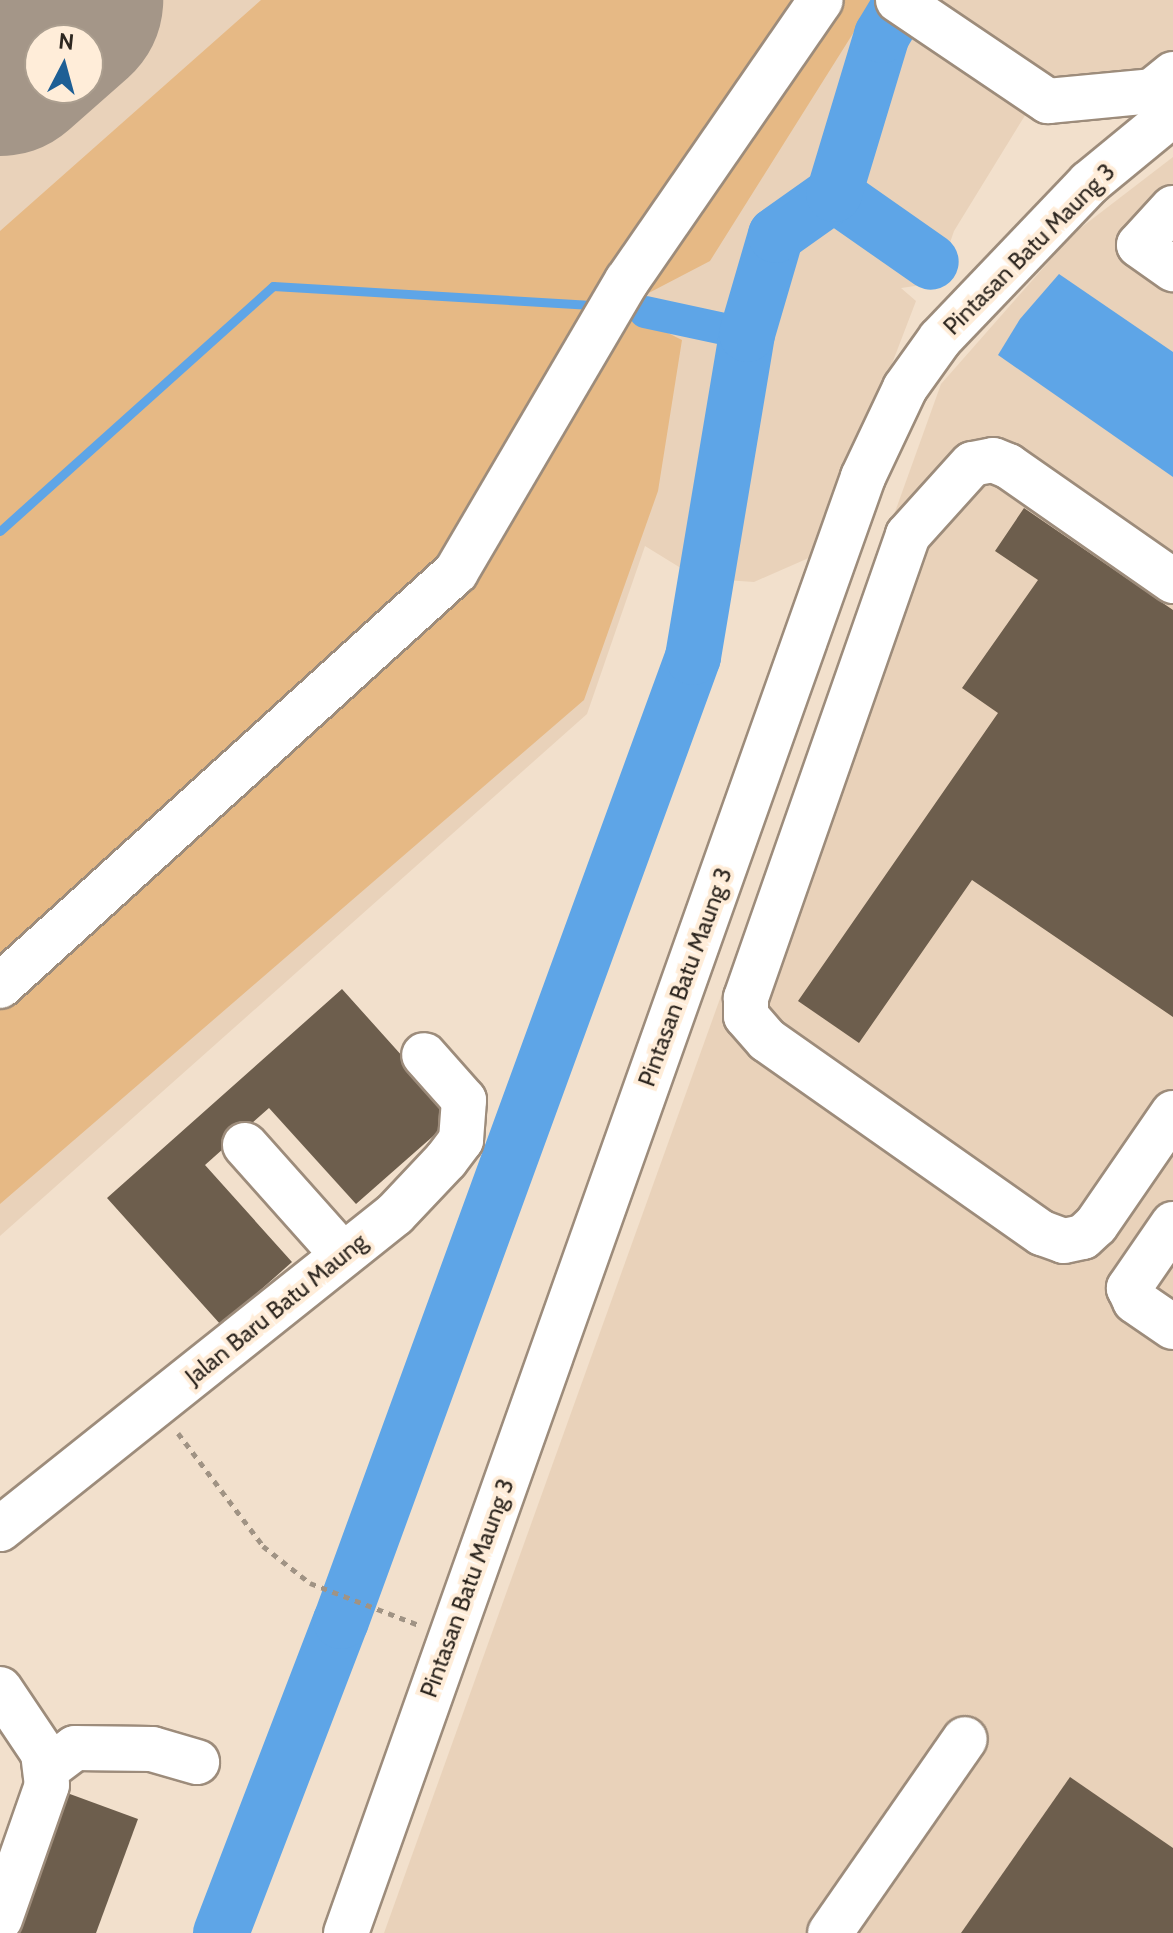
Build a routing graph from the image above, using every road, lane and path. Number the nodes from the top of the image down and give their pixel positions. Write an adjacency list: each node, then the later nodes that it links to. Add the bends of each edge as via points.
1 (821, 0): 8 (street, via 627,281 456,572)
2 (898, 0): 3 (street, via 1048,101 1152,91)
3 (1173, 74)
4 (1173, 114): 17 (street, Pintasan Batu Maung 3, via 1089,183 1008,263 940,339 905,388 863,477)
5 (1173, 208): 6 (street, via 1139,245)
6 (1173, 269)
7 (1173, 581): 10 (street, via 1008,466 993,460 972,464 908,535 746,998 746,1016 767,1040 1042,1233 1064,1241 1083,1237 1096,1225)
8 (0, 986)
9 (424, 1055): 13 (street, Jalan Baru Batu Maung, via 464,1100 461,1140 395,1214)
10 (1173, 1113)
11 (245, 1145): 13 (street)
12 (1173, 1224): 14 (street, via 1129,1288 1135,1301)
13 (343, 1255): 15 (street, Jalan Baru Batu Maung)
14 (1173, 1327)
15 (156, 1404): 16 (street, Jalan Baru Batu Maung); 17 (path, via 263,1546 310,1583)
16 (0, 1529)
17 (450, 1637): 23 (street, Pintasan Batu Maung 3)
18 (0, 1689): 21 (street, via 43,1753)
19 (965, 1739): 24 (street)
20 (197, 1762): 21 (street, via 152,1749 75,1748)
21 (47, 1769): 22 (street, via 42,1803)
22 (0, 1919)
23 (346, 1933)
24 (830, 1933)

